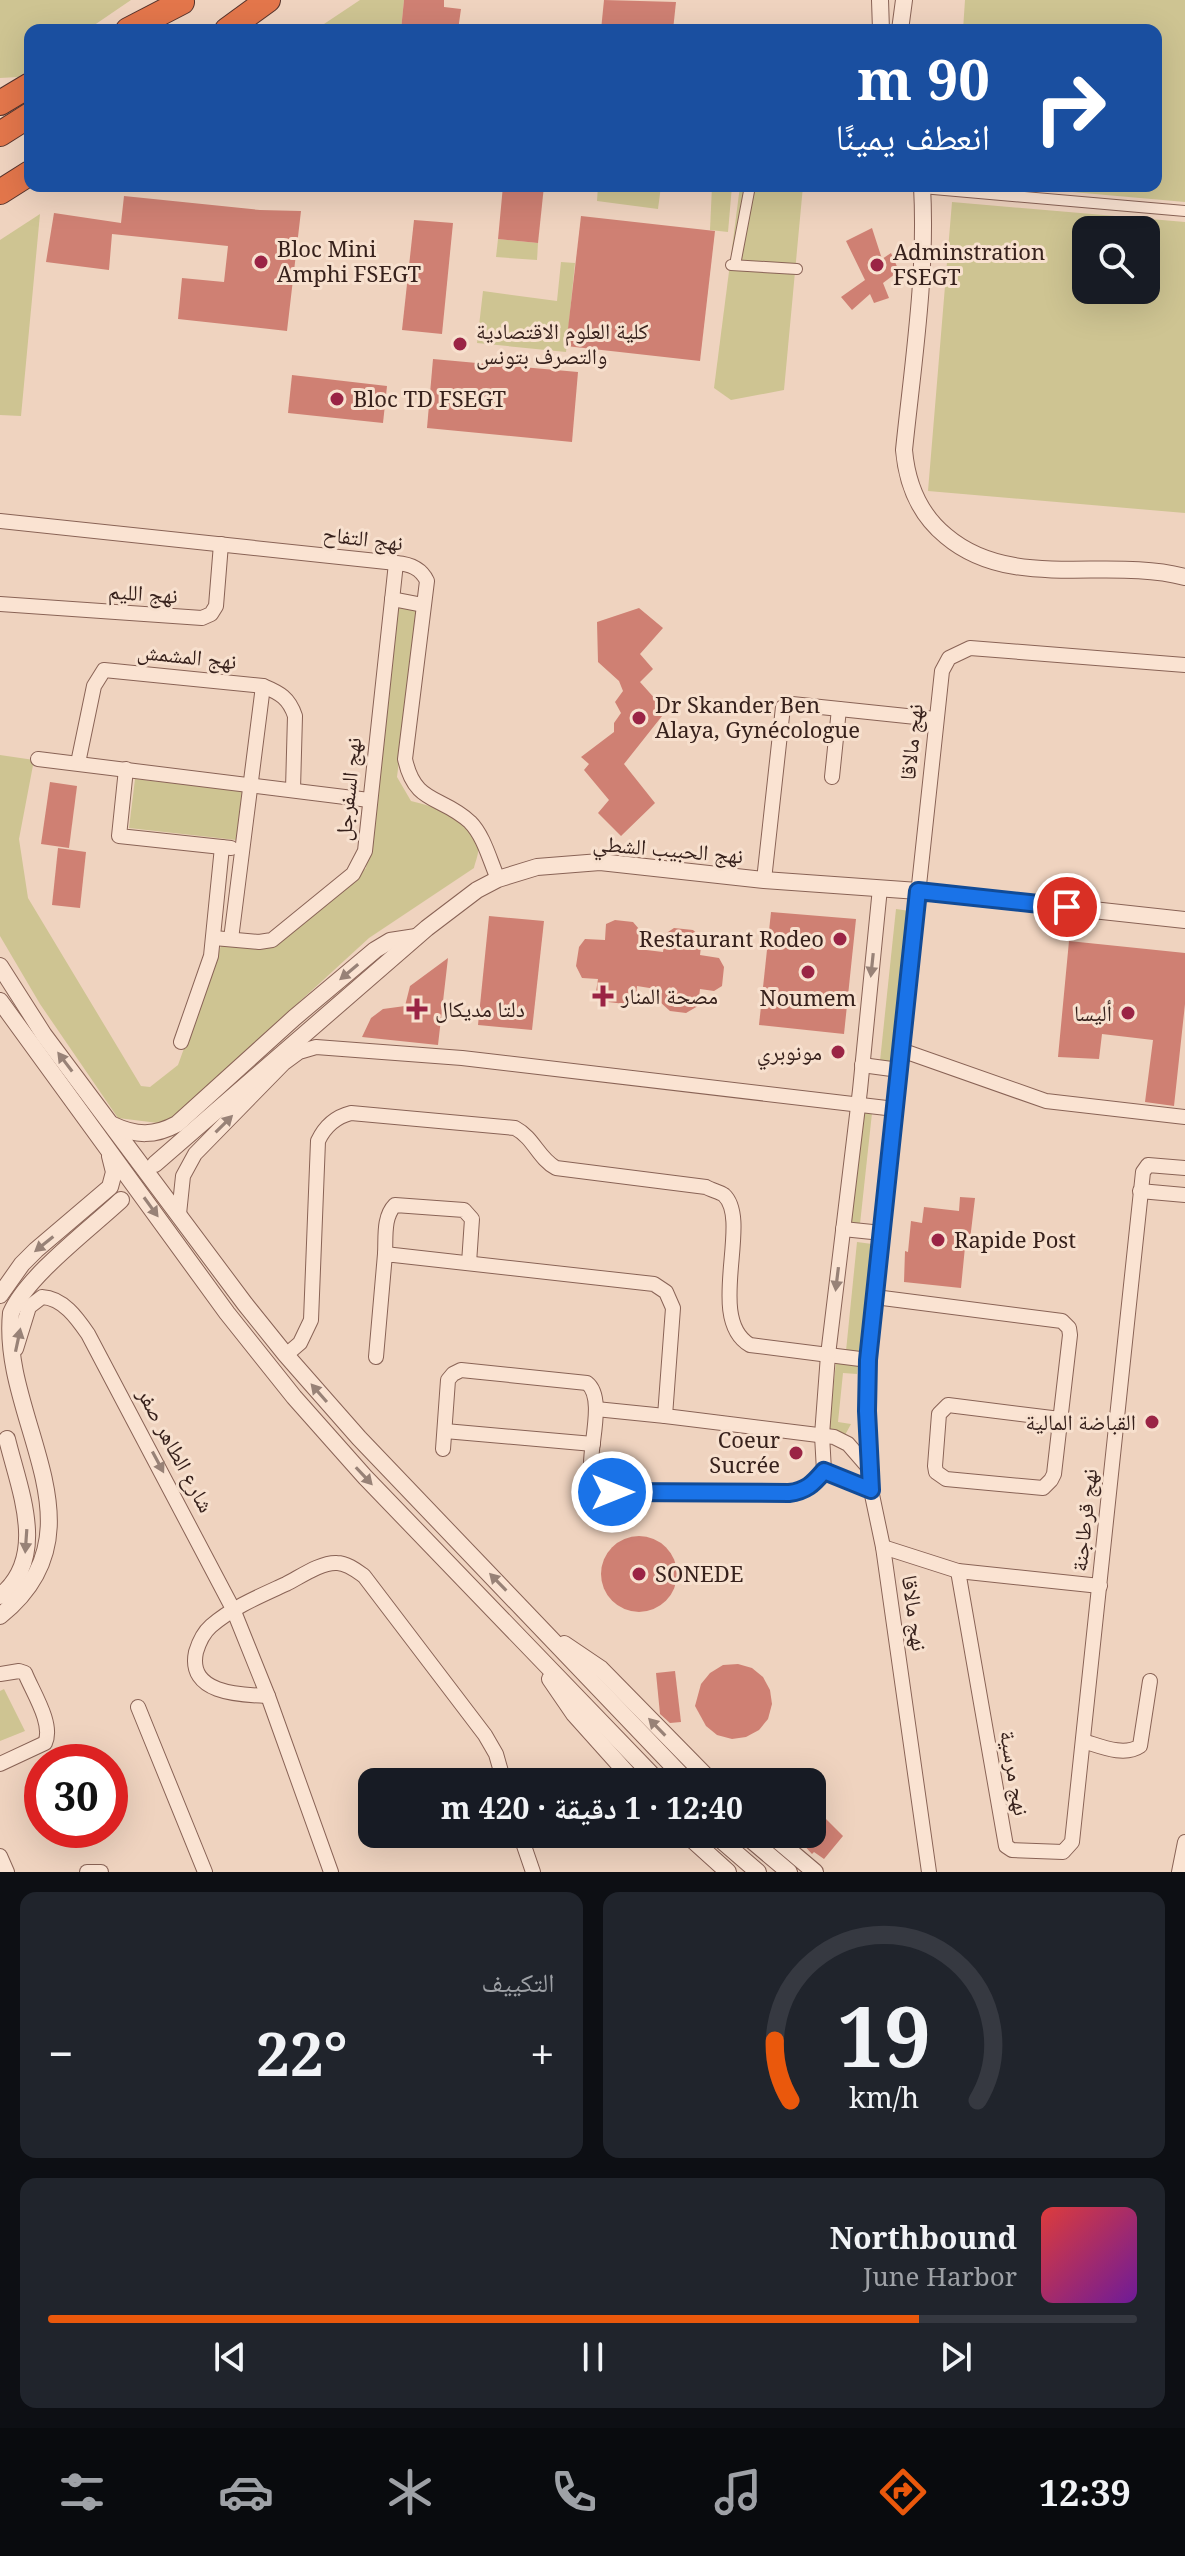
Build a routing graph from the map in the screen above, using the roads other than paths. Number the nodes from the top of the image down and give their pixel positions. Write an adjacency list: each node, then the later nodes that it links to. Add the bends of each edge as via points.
1 (268, 0): 7 (highway)
2 (880, 0): 8 (street)
3 (904, 0): 9 (street)
4 (184, 1): 5 (highway); 6 (highway)
5 (140, 24)
6 (158, 24)
7 (235, 24)
8 (881, 24)
9 (901, 24)
10 (24, 89): 11 (highway)
11 (0, 103)
12 (24, 119): 13 (highway)
13 (0, 134)
14 (24, 157): 15 (highway)
15 (0, 172)
16 (24, 177): 17 (highway)
17 (0, 192)
18 (749, 192): 22 (street, via 732,265)
19 (922, 192): 26 (street, via 920,293 904,450 906,472 922,510 957,546 977,557 1036,569 1118,569)
20 (977, 192): 21 (street)
21 (1185, 211)
22 (797, 269)
23 (0, 521): 24 (street, نهج التفاح)
24 (221, 544): 25 (street, نهج التفاح); 28 (street, نهج الليم, via 216,606 202,618)
25 (396, 563): 27 (street, نهج السفرجل); 29 (street, نهج التفاح, via 410,564 425,576)
26 (1185, 577)
27 (392, 599): 29 (street); 40 (street, نهج السفرجل)
28 (0, 604)
29 (423, 605): 43 (street, نهج التفاح, via 405,759 408,774 415,787 471,823)
30 (1185, 665): 33 (street, نهج مالاقا, via 970,648 949,658 942,671)
31 (263, 686): 35 (street, نهج المشمش, via 104,670 94,686); 38 (street, نهج المشمش); 39 (street, via 292,705)
32 (839, 709): 33 (street); 37 (street); 44 (street, via 792,704 782,709)
33 (935, 719): 46 (street, نهج مالاقا)
34 (38, 759): 35 (street)
35 (78, 763): 36 (street)
36 (126, 769): 38 (street); 41 (street, via 119,836)
37 (832, 777)
38 (251, 785): 39 (street); 42 (street, نهج المشمش)
39 (293, 789): 40 (street)
40 (369, 800): 50 (street, نهج السفرجل, via 365,851 353,874 272,940)
41 (222, 847): 42 (street); 49 (street)
42 (243, 850): 50 (street, نهج المشمش)
43 (498, 879): 44 (street, نهج الحبيب الشطي, via 537,867 600,862); 48 (street, نهج الحبيب الشطي)
44 (764, 880): 45 (street, نهج الحبيب الشطي)
45 (880, 888): 46 (street, نهج الحبيب الشطي); 55 (street, one-way to 55)
46 (918, 891): 47 (street, نهج الحبيب الشطي); 54 (street, نهج مالاقا)
47 (1185, 920)
48 (416, 937): 60 (street, one-way to 60, via 390,941 375,950 177,1124 146,1135); 62 (street, نهج الحبيب الشطي)
49 (214, 938): 50 (street, نهج السفرجل); 53 (street)
50 (231, 939)
51 (0, 966): 60 (street, one-way to 51)
52 (0, 1001): 61 (street)
53 (181, 1042)
54 (901, 1050): 56 (street, نهج مالاقا); 59 (street, via 1046,1101)
55 (862, 1065): 56 (street); 57 (street)
56 (899, 1070): 58 (street, نهج مالاقا)
57 (858, 1104): 58 (street); 67 (street, one-way to 57, via 183,1176 195,1154 284,1063 316,1047 462,1058); 68 (street)
58 (895, 1109): 69 (street, نهج مالاقا)
59 (1185, 1117)
60 (112, 1125): 67 (street)
61 (105, 1143): 72 (street, one-way to 72, via 114,1165 110,1187 36,1250); 98 (street, one-way to 98, via 294,1397)
62 (155, 1164)
63 (1185, 1168): 64 (street, via 1148,1165)
64 (1140, 1191): 65 (street); 93 (street, نهج قرطاجنة)
65 (1185, 1195)
66 (121, 1200): 74 (street, via 27,1286 10,1314)
67 (179, 1214): 75 (street)
68 (843, 1229): 69 (street); 76 (street, one-way to 76)
69 (882, 1233): 73 (street, نهج مالاقا)
70 (385, 1254): 71 (street); 71 (street, via 387,1218 395,1205 464,1210 472,1219); 77 (street)
71 (469, 1263): 80 (street, via 654,1284 666,1292 673,1308)
72 (0, 1295)
73 (875, 1297): 78 (street, نهج مالاقا); 81 (street, via 1067,1324)
74 (1, 1347): 90 (street, via 3,1386)
75 (286, 1355): 76 (street, via 300,1343 311,1320 318,1141 324,1129 351,1113 515,1128 556,1168 706,1187 723,1195 732,1210 730,1310 735,1333 750,1345); 97 (street, one-way to 75)
76 (828, 1355): 78 (street); 84 (street)
77 (376, 1357)
78 (868, 1360): 87 (street, نهج مالاقا)
79 (596, 1409): 80 (street); 83 (street, via 596,1394 587,1383 461,1370 448,1380); 85 (street)
80 (665, 1416): 84 (street)
81 (1060, 1419): 81 (street, via 1054,1474 1043,1488 946,1479 936,1472 939,1414 948,1405)
82 (1, 1427): 94 (street, one-way to 94, via 27,1523 27,1548 20,1571)
83 (445, 1431): 85 (street); 86 (street)
84 (822, 1435): 87 (street, via 848,1444); 88 (street)
85 (593, 1444): 88 (street, via 595,1485 612,1492 789,1493 811,1486)
86 (443, 1449)
87 (869, 1468): 89 (street, نهج مالاقا)
88 (824, 1471): 89 (street)
89 (871, 1490): 91 (street, نهج مالاقا)
90 (42, 1526): 95 (street, شارع الطاهر صفر, one-way to 95, via 43,1495 16,1395 15,1367 29,1307 48,1297 64,1305 88,1334); 96 (street, via 43,1552 35,1577)
91 (883, 1547): 92 (street, نهج قرطاجنة); 127 (street, نهج مالاقا)
92 (958, 1571): 93 (street, نهج قرطاجنة); 103 (street, نهج مرسية, via 1004,1839 1012,1850 1063,1852 1071,1844)
93 (1100, 1586): 103 (street, نهج مرسية)
94 (0, 1596)
95 (233, 1609): 101 (street, شارع الطاهر صفر); 101 (street, via 199,1642 195,1659 202,1680 234,1694); 105 (street, via 320,1567 337,1563 353,1568 485,1735)
96 (0, 1616)
97 (552, 1638): 108 (street); 109 (street, one-way to 97, via 601,1669)
98 (538, 1657): 106 (street, via 574,1714); 107 (street)
99 (0, 1674): 104 (street, via 25,1673 49,1736 45,1743)
100 (1150, 1681): 103 (street, via 1140,1746 1125,1752)
101 (268, 1696): 121 (street, شارع الطاهر صفر)
102 (138, 1707): 120 (street)
103 (1083, 1741)
104 (0, 1764)
105 (500, 1768)
106 (622, 1768)
107 (645, 1768)
108 (675, 1768)
109 (698, 1768)
110 (1185, 1842): 128 (street)
111 (525, 1848): 122 (street)
112 (701, 1848): 123 (street)
113 (730, 1848): 124 (street)
114 (761, 1848): 125 (street)
115 (787, 1848): 126 (street)
116 (0, 1856): 117 (street)
117 (7, 1872)
118 (87, 1872): 119 (street)
119 (101, 1872)
120 (205, 1872)
121 (331, 1872)
122 (533, 1872)
123 (728, 1872)
124 (758, 1872)
125 (789, 1872)
126 (815, 1872)
127 (929, 1872)
128 (1179, 1872)

